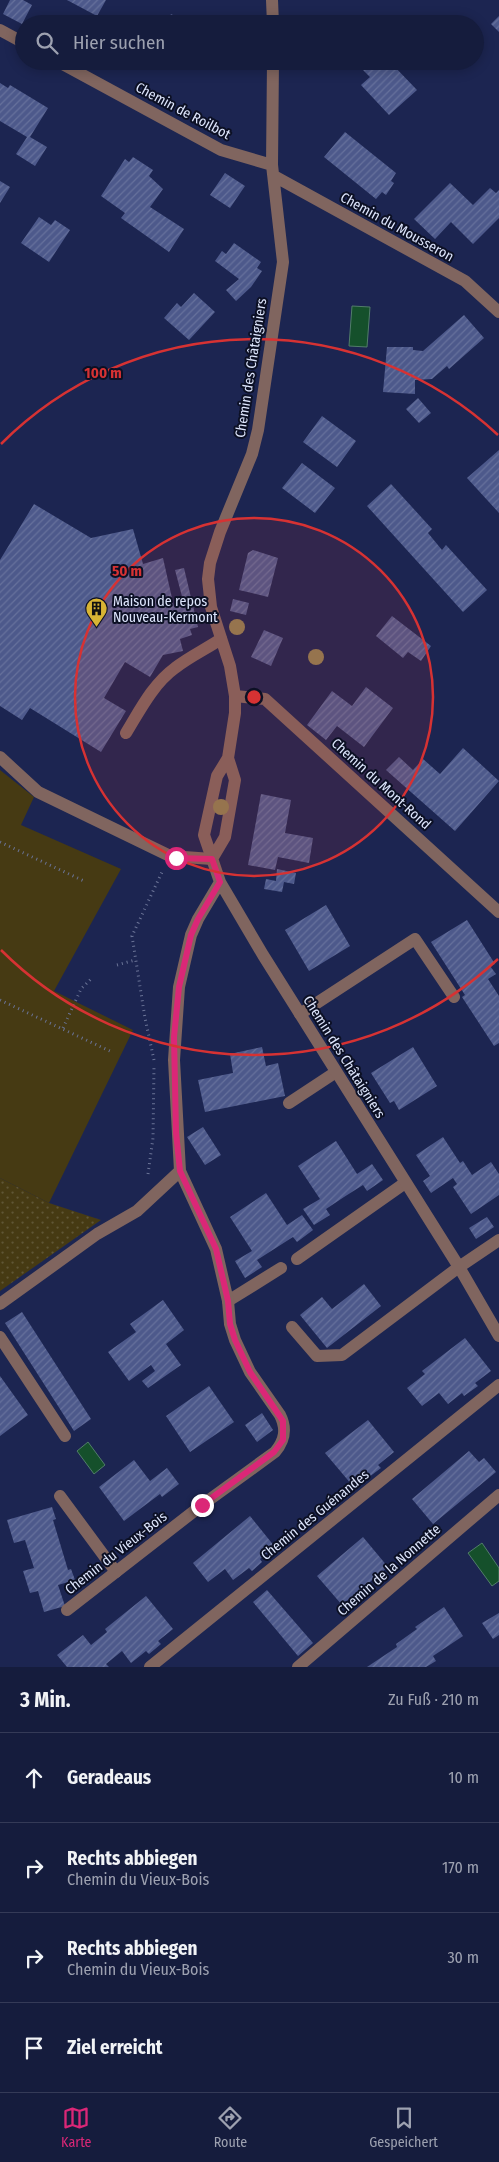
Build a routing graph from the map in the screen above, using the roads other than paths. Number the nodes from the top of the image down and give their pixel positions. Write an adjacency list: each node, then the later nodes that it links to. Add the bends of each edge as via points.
1 (272, 0): 2 (street)
2 (273, 15)
3 (0, 30): 4 (street)
4 (15, 38)
5 (74, 70): 7 (street, Chemin de Roilbot, via 222,150)
6 (272, 70): 7 (street, Chemin des Châtaigniers)
7 (273, 170): 8 (street, Chemin du Mousseron, via 465,282); 9 (street, Chemin des Châtaigniers, via 283,262 262,409 252,454 210,563 211,607)
8 (499, 312)
9 (221, 639): 10 (street, Chemin des Châtaigniers); 11 (street, via 164,678 154,688)
10 (236, 696): 13 (street, Chemin des Châtaigniers); 16 (street, Chemin du Mont-Rond, via 265,699)
11 (126, 733)
12 (0, 757): 14 (street, via 38,792 170,856)
13 (228, 758): 14 (street, Chemin des Châtaigniers, via 235,780 225,837); 14 (street, Chemin des Châtaigniers, via 217,776 204,835)
14 (212, 859): 15 (street, Chemin des Châtaigniers)
15 (220, 882): 18 (street, Chemin des Châtaigniers); 21 (street, Chemin du Vieux-Bois, via 191,935 179,987 174,1060)
16 (499, 912)
17 (454, 997): 18 (street, via 415,939)
18 (300, 1014): 19 (street, Chemin des Châtaigniers)
19 (336, 1072): 20 (street); 22 (street, Chemin des Châtaigniers)
20 (289, 1103)
21 (180, 1171): 27 (street, Chemin du Vieux-Bois, via 216,1249); 28 (street, via 137,1211 97,1234)
22 (405, 1182): 24 (street); 25 (street, Chemin des Châtaigniers)
23 (499, 1240): 25 (street)
24 (297, 1259)
25 (458, 1267): 29 (street, via 342,1354 317,1356); 30 (street, Chemin des Châtaigniers)
26 (281, 1268): 27 (street)
27 (228, 1301): 36 (street, Chemin du Vieux-Bois, via 235,1340 250,1372 283,1421 283,1440 274,1452)
28 (0, 1304)
29 (292, 1327)
30 (499, 1336)
31 (0, 1337): 33 (street)
32 (499, 1386): 38 (street, Chemin des Guénandes)
33 (65, 1436)
34 (499, 1495): 39 (street, Chemin de la Nonnette)
35 (60, 1496): 36 (street)
36 (116, 1572): 37 (street, Chemin du Vieux-Bois)
37 (67, 1610)
38 (150, 1667)
39 (298, 1667)

